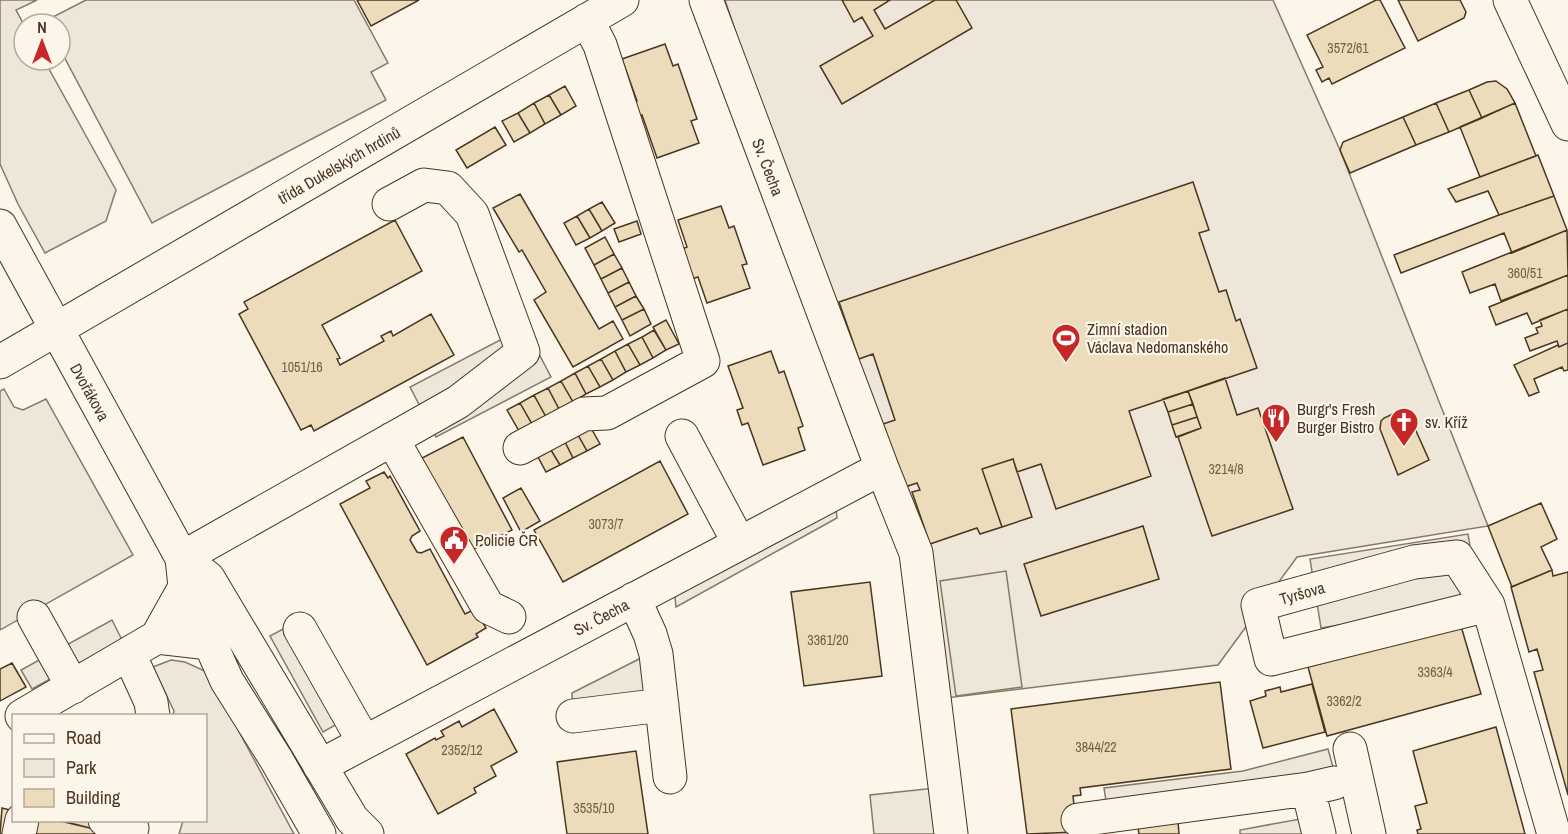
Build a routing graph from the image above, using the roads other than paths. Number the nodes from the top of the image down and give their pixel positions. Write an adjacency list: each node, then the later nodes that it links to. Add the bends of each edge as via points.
1 (622, 0): 4 (street, třída Dukelských hrdinů)
2 (706, 0): 13 (street, Sv. Čecha)
3 (1510, 0): 5 (street)
4 (587, 20): 8 (street, třída Dukelských hrdinů); 12 (street, via 600,45 703,361 608,413 584,414)
5 (1568, 124)
6 (389, 204): 11 (street, via 424,185 448,188 472,214 523,352 458,402)
7 (0, 226): 8 (street, Dvořákova)
8 (56, 329): 9 (street, třída Dukelských hrdinů); 15 (street, Dvořákova)
9 (0, 362)
10 (682, 436): 14 (street)
11 (392, 439): 15 (street); 19 (street, via 488,607)
12 (520, 448)
13 (882, 468): 14 (street, Sv. Čecha); 37 (street, Sv. Čecha, via 916,553)
14 (739, 543): 16 (street, Sv. Čecha)
15 (183, 572): 21 (street); 22 (street, Dvořákova); 31 (street, Dvořákova, via 208,578)
16 (634, 599): 25 (street, via 656,654); 29 (street, Sv. Čecha)
17 (1488, 604): 17 (street, Tyršova, via 1271,659 1258,605 1414,562 1457,556); 40 (street, Tyršova)
18 (34, 617): 24 (street)
19 (509, 617)
20 (300, 629): 29 (street)
21 (157, 637): 22 (street); 23 (street)
22 (209, 643): 35 (street, Dvořákova, via 227,681)
23 (129, 654): 24 (street); 27 (street)
24 (73, 687): 26 (street)
25 (662, 705): 28 (street); 32 (street)
26 (25, 714)
27 (153, 714)
28 (573, 716)
29 (364, 742): 31 (street, Sv. Čecha)
30 (1350, 749): 39 (street)
31 (320, 766): 36 (street, Dvořákova, via 352,819)
32 (670, 777)
33 (1078, 820): 34 (street)
34 (1125, 824): 38 (street, via 1321,786)
35 (319, 834)
36 (367, 834)
37 (951, 834)
38 (1319, 834)
39 (1369, 834)
40 (1554, 834)

